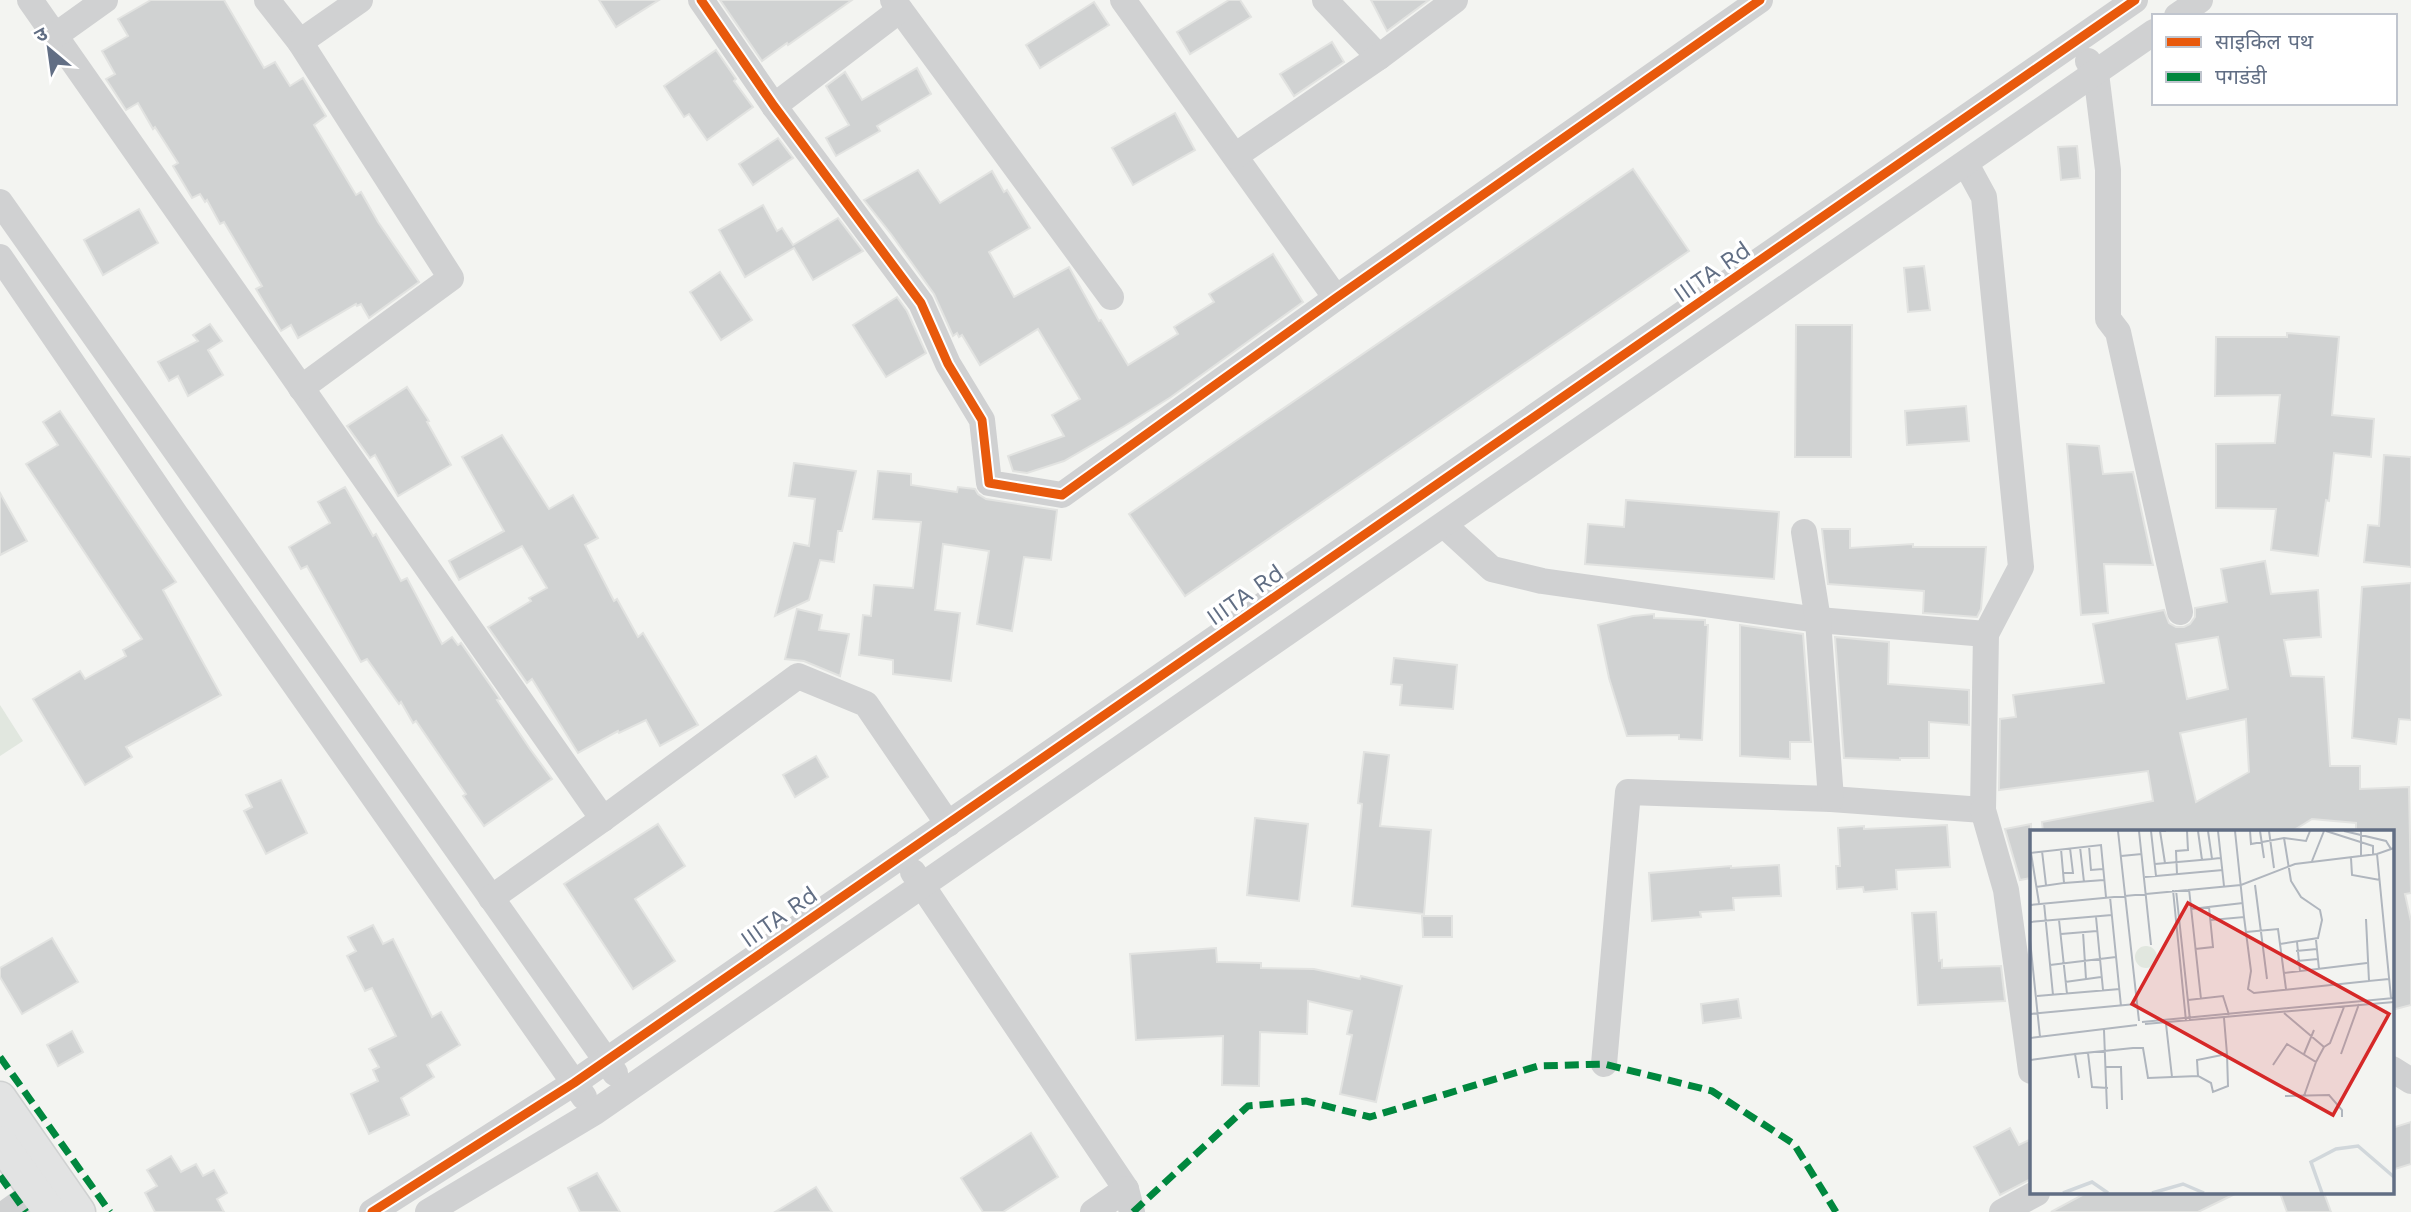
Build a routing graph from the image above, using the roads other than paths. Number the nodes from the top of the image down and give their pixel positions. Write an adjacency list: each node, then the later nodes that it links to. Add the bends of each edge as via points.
1 (30, 0): 15 (street)
2 (105, 0): 15 (street)
3 (267, 0): 16 (street)
4 (360, 0): 16 (street)
5 (701, 0): 20 (street)
6 (1123, 0): 21 (street)
7 (1325, 0): 18 (street)
8 (1455, 0): 18 (street)
9 (1760, 0): 28 (street)
10 (2135, 0): 17 (street, IIITA Rd)
11 (2200, 0): 13 (street)
12 (896, 5): 20 (street); 27 (street)
13 (2181, 14)
14 (2152, 33): 19 (street)
15 (56, 35): 29 (street)
16 (300, 42): 29 (street, via 451,278)
17 (2075, 42): 19 (street); 23 (street, IIITA Rd)
18 (1379, 57): 21 (street)
19 (2096, 73): 22 (street); 32 (street, via 2108,170 2108,319 2118,332)
20 (774, 106): 28 (street, via 921,303 948,364 982,420 989,483 1062,495)
21 (1235, 156): 28 (street)
22 (1966, 164): 25 (street); 34 (street, via 1984,197 2021,567)
23 (1848, 201): 25 (street); 38 (street, IIITA Rd)
24 (0, 202): 41 (street)
25 (1869, 230): 30 (street)
26 (0, 257): 47 (street)
27 (1111, 297)
28 (1336, 298)
29 (301, 388): 37 (street)
30 (1444, 525): 33 (street, via 1492,569 1542,581); 40 (street)
31 (1804, 532): 33 (street)
32 (2180, 612)
33 (1818, 620): 34 (street); 35 (street)
34 (1986, 634): 36 (street)
35 (1831, 799): 36 (street); 43 (street, via 1628,792)
36 (1983, 810): 44 (street, via 2006,890)
37 (603, 819): 38 (street, via 798,676 866,704); 41 (street)
38 (948, 824): 39 (street, IIITA Rd)
39 (902, 856): 40 (street); 42 (street, IIITA Rd)
40 (922, 886): 48 (street); 53 (street)
41 (491, 898): 42 (street)
42 (606, 1060): 47 (street, IIITA Rd); 48 (street)
43 (1604, 1064)
44 (2030, 1064)
45 (2394, 1070): 46 (street)
46 (2411, 1081)
47 (574, 1083): 50 (street); 57 (street, IIITA Rd)
48 (627, 1090): 50 (street)
49 (0, 1098): 56 (main road)
50 (595, 1112): 58 (street)
51 (0, 1142): 54 (main road)
52 (2034, 1194): 60 (street)
53 (1129, 1201): 59 (street)
54 (42, 1202): 55 (street)
55 (7, 1212)
56 (79, 1212)
57 (372, 1212)
58 (428, 1212)
59 (1093, 1212)
60 (2002, 1212)

